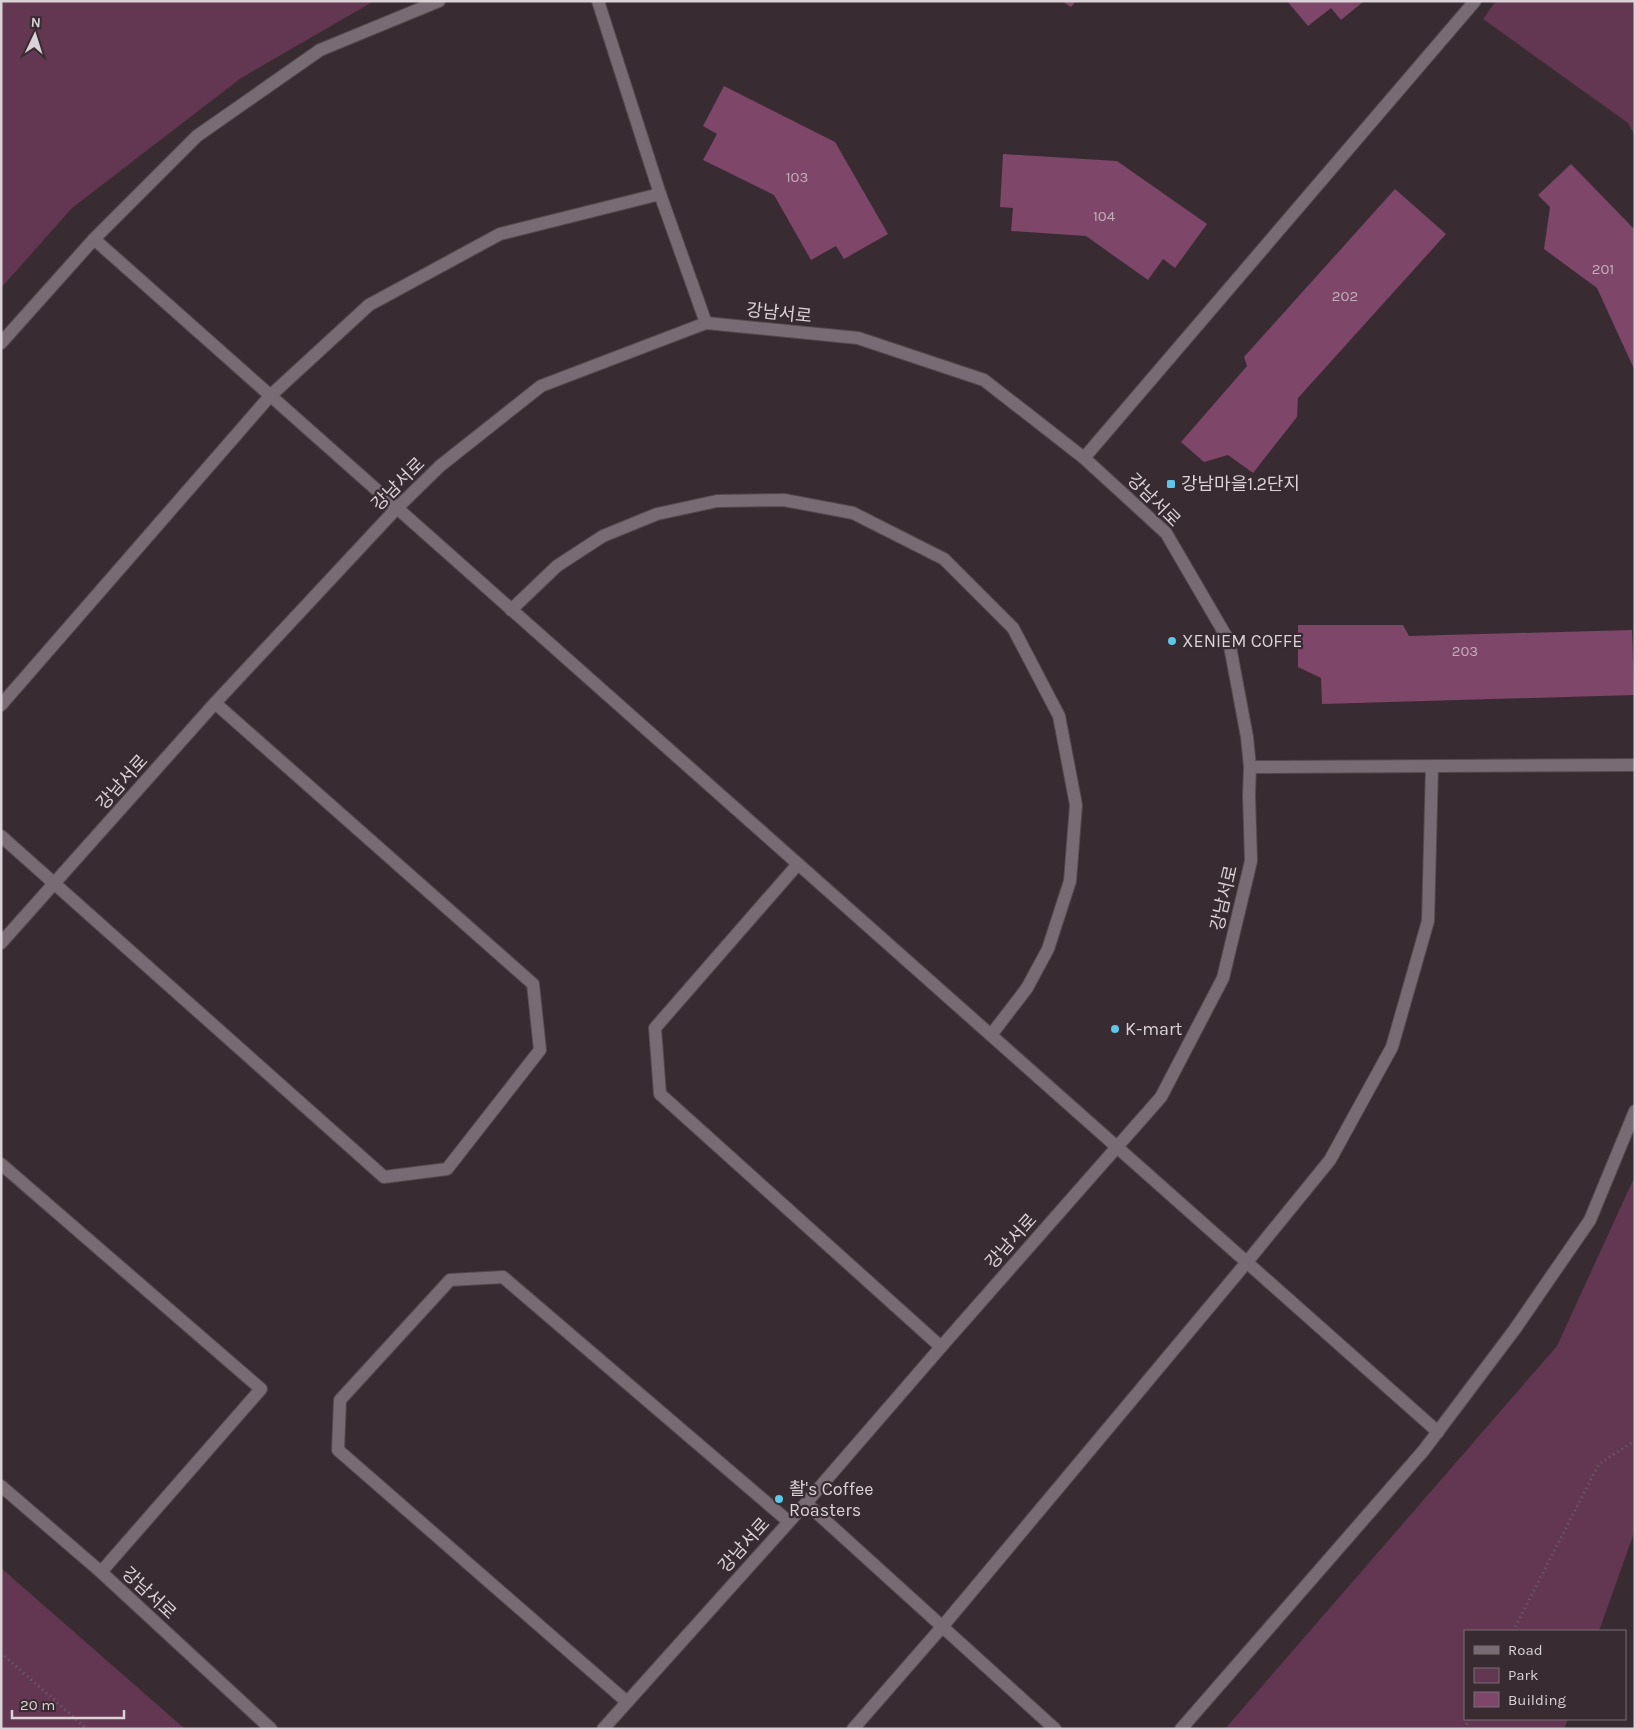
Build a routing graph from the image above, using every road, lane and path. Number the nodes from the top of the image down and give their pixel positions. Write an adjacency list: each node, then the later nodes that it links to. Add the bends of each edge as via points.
1 (439, 1): 5 (street, via 320,50 197,136)
2 (598, 1): 4 (street)
3 (1475, 1): 9 (street)
4 (660, 194): 6 (street); 8 (street, via 500,234 369,305)
5 (94, 239): 7 (street); 8 (street)
6 (706, 323): 9 (street, 강남서로, via 858,338 984,380); 10 (street, 강남서로, via 541,386 440,466)
7 (1, 343)
8 (270, 396): 10 (street); 13 (street)
9 (1084, 458): 16 (street, 강남서로, via 1166,533 1229,641)
10 (397, 508): 11 (street); 12 (street, 강남서로)
11 (511, 610): 18 (street); 21 (street, via 557,566 603,536 657,514 716,501 784,500 853,514 944,559 1013,628 1060,716 1076,805 1070,881 1048,949 1027,988)
12 (215, 703): 19 (street, 강남서로); 19 (street, via 532,984 540,1050 447,1169 384,1177)
13 (1, 705)
14 (1635, 765): 15 (street)
15 (1432, 766): 16 (street); 25 (street, via 1428,921 1392,1047 1330,1160)
16 (1250, 767): 23 (street, 강남서로, via 1251,861 1223,978 1162,1097)
17 (1, 836): 19 (street)
18 (798, 864): 21 (street); 26 (street, via 655,1028 660,1094)
19 (55, 884): 20 (street, 강남서로)
20 (1, 943)
21 (991, 1035): 23 (street)
22 (1635, 1111): 27 (street, via 1590,1220)
23 (1117, 1147): 25 (street); 26 (street, 강남서로)
24 (1, 1164): 32 (street, via 261,1389)
25 (1247, 1262): 27 (street); 33 (street)
26 (941, 1347): 30 (street, 강남서로)
27 (1438, 1432): 42 (street)
28 (1635, 1442): 34 (path, via 1600,1464)
29 (1, 1486): 32 (street, 강남서로)
30 (806, 1503): 31 (street, 강남서로); 33 (street)
31 (788, 1521): 36 (street, 강남서로); 36 (street, via 503,1277 450,1280 340,1400 338,1450)
32 (101, 1572): 38 (street, 강남서로)
33 (942, 1627): 40 (street); 41 (street)
34 (1514, 1630)
35 (1, 1653): 37 (path)
36 (626, 1702): 39 (street, 강남서로)
37 (87, 1729)
38 (271, 1729)
39 (603, 1729)
40 (853, 1729)
41 (1056, 1729)
42 (1181, 1729)

